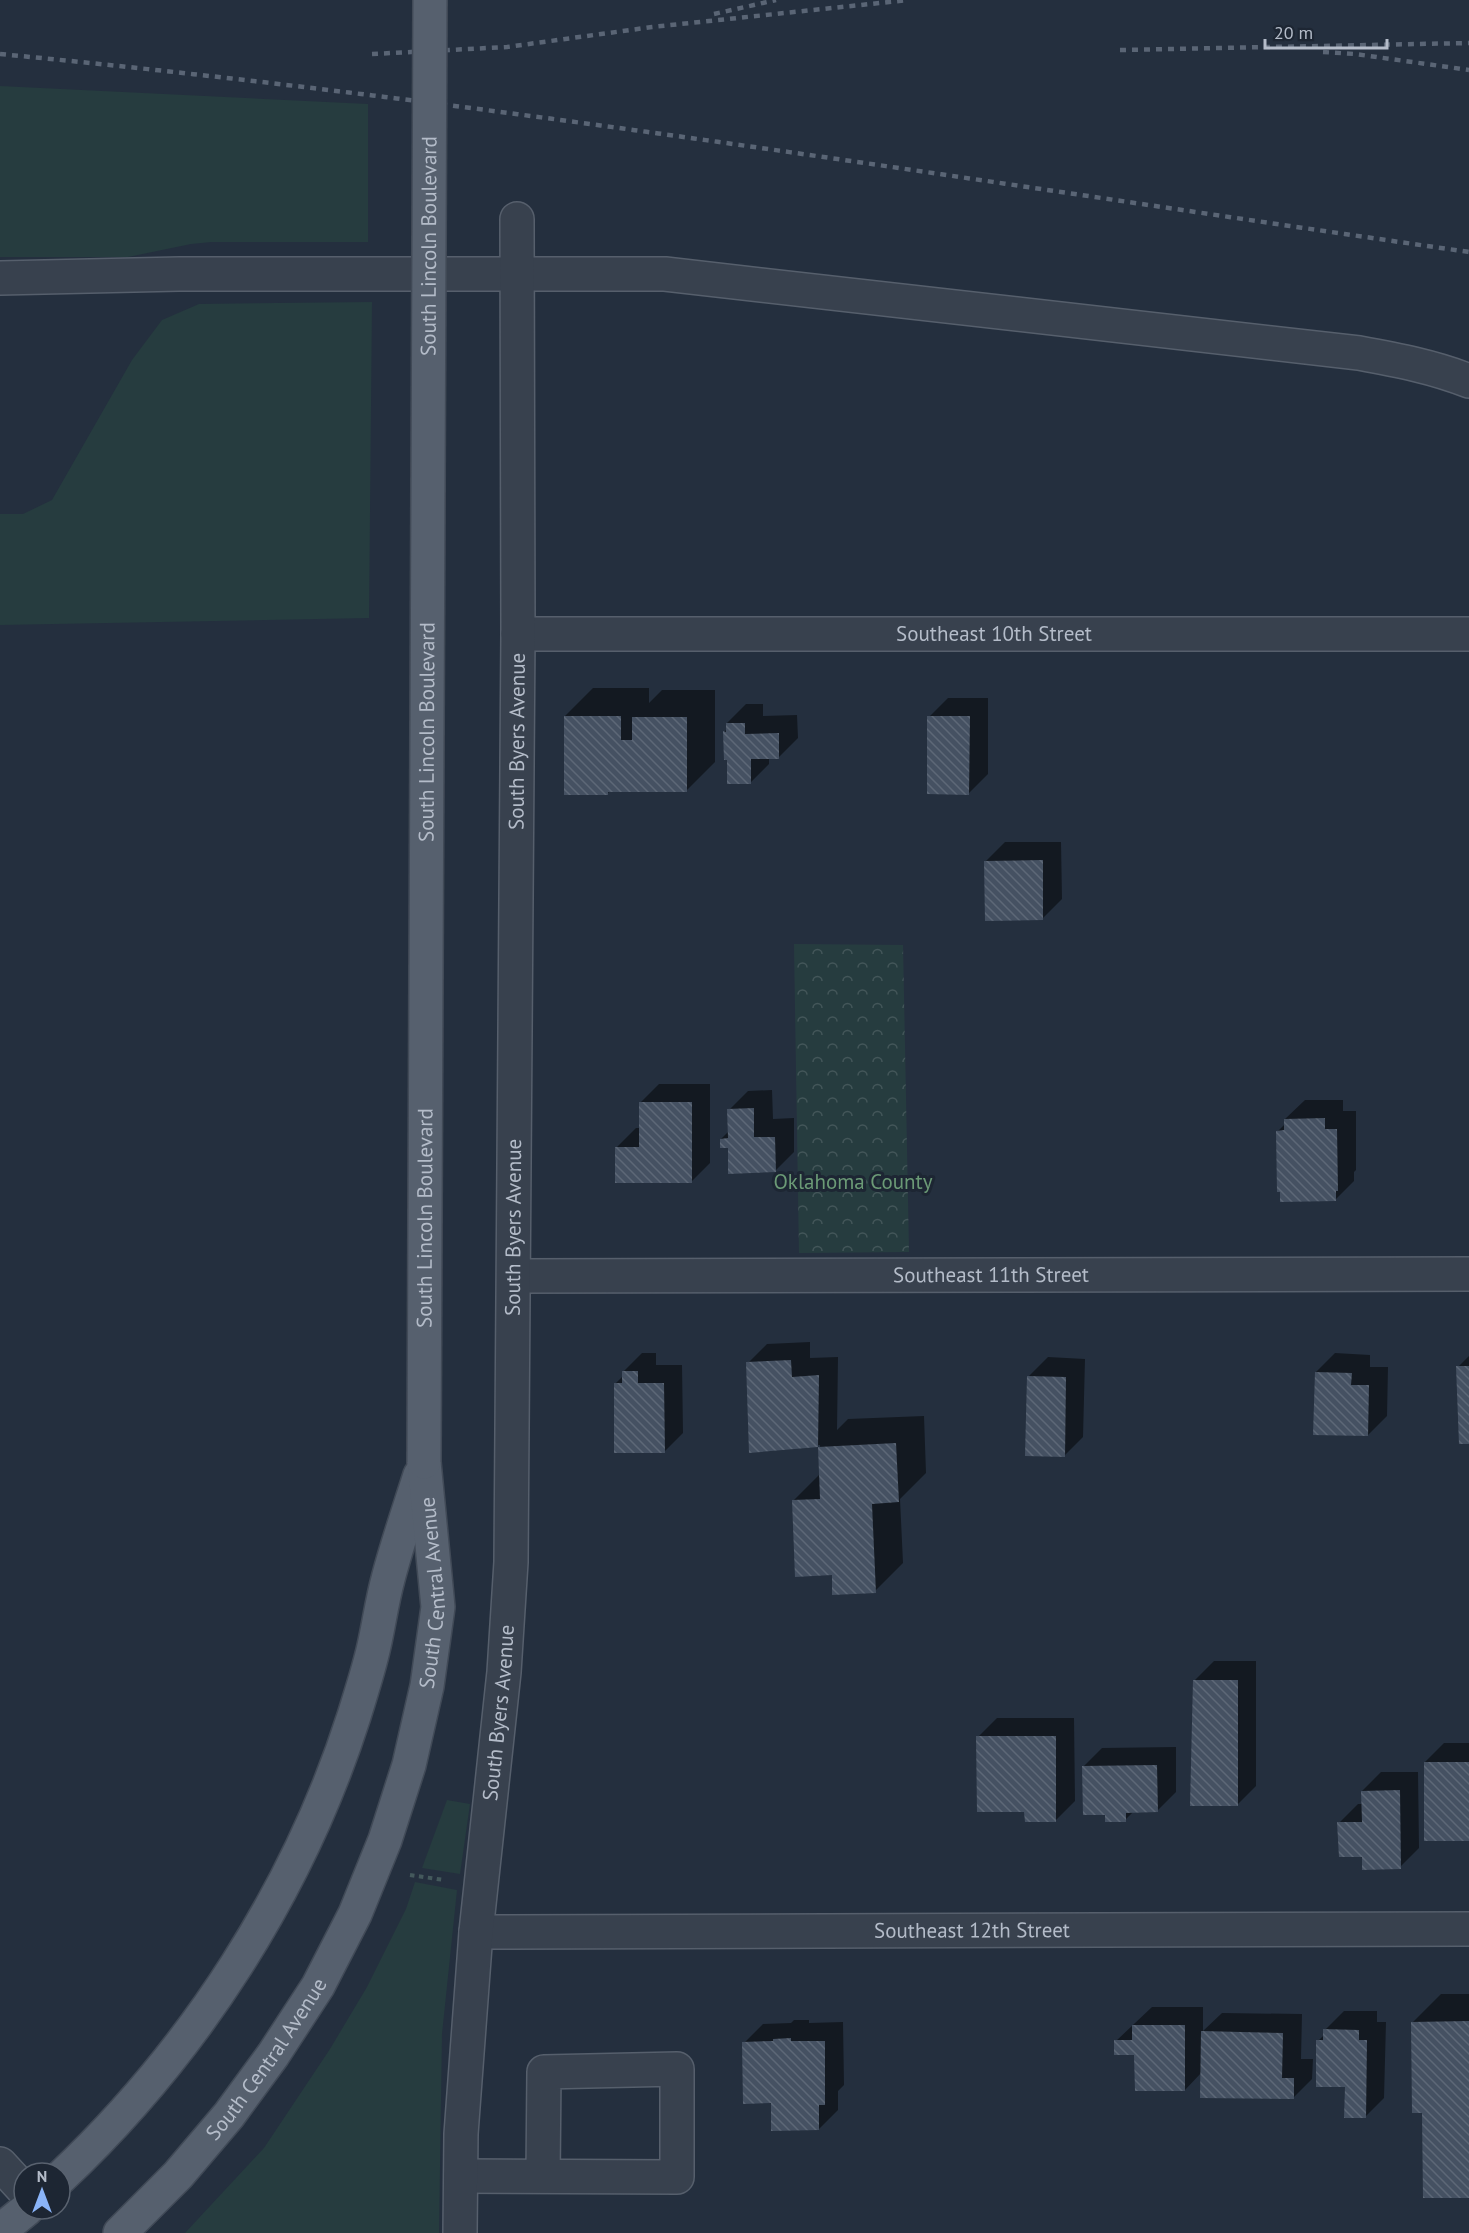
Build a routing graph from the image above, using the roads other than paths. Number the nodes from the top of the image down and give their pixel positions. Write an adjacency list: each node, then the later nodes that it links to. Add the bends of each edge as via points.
1 (430, 0): 10 (main road, South Lincoln Boulevard, bridge)
2 (517, 219): 3 (street, South Byers Avenue)
3 (517, 273): 4 (street); 5 (street, via 665,274 1047,317 1359,353 1409,362); 6 (street, South Byers Avenue)
4 (0, 278)
5 (1469, 381)
6 (519, 634): 7 (street, Southeast 10th Street); 9 (street, South Byers Avenue)
7 (1469, 634)
8 (1469, 1274): 9 (street, Southeast 11th Street)
9 (514, 1276): 12 (street, South Byers Avenue, via 511,1562 504,1672)
10 (424, 1462): 14 (main road, South Central Avenue, via 387,1580 374,1647 354,1717 293,1863 248,1947 181,2047); 20 (main road, South Central Avenue, via 438,1607 427,1686 409,1765 385,1840 355,1914 318,1986 273,2055 178,2175)
11 (1469, 1929): 12 (street, Southeast 12th Street)
12 (476, 1932): 15 (street, South Byers Avenue)
13 (0, 2164): 17 (street)
14 (72, 2166)
15 (461, 2176): 16 (street); 21 (street, South Byers Avenue)
16 (543, 2176): 16 (street, via 677,2177 677,2069 544,2072)
17 (12, 2177)
18 (12, 2221): 19 (main road)
19 (0, 2231)
20 (120, 2233)
21 (460, 2233)

